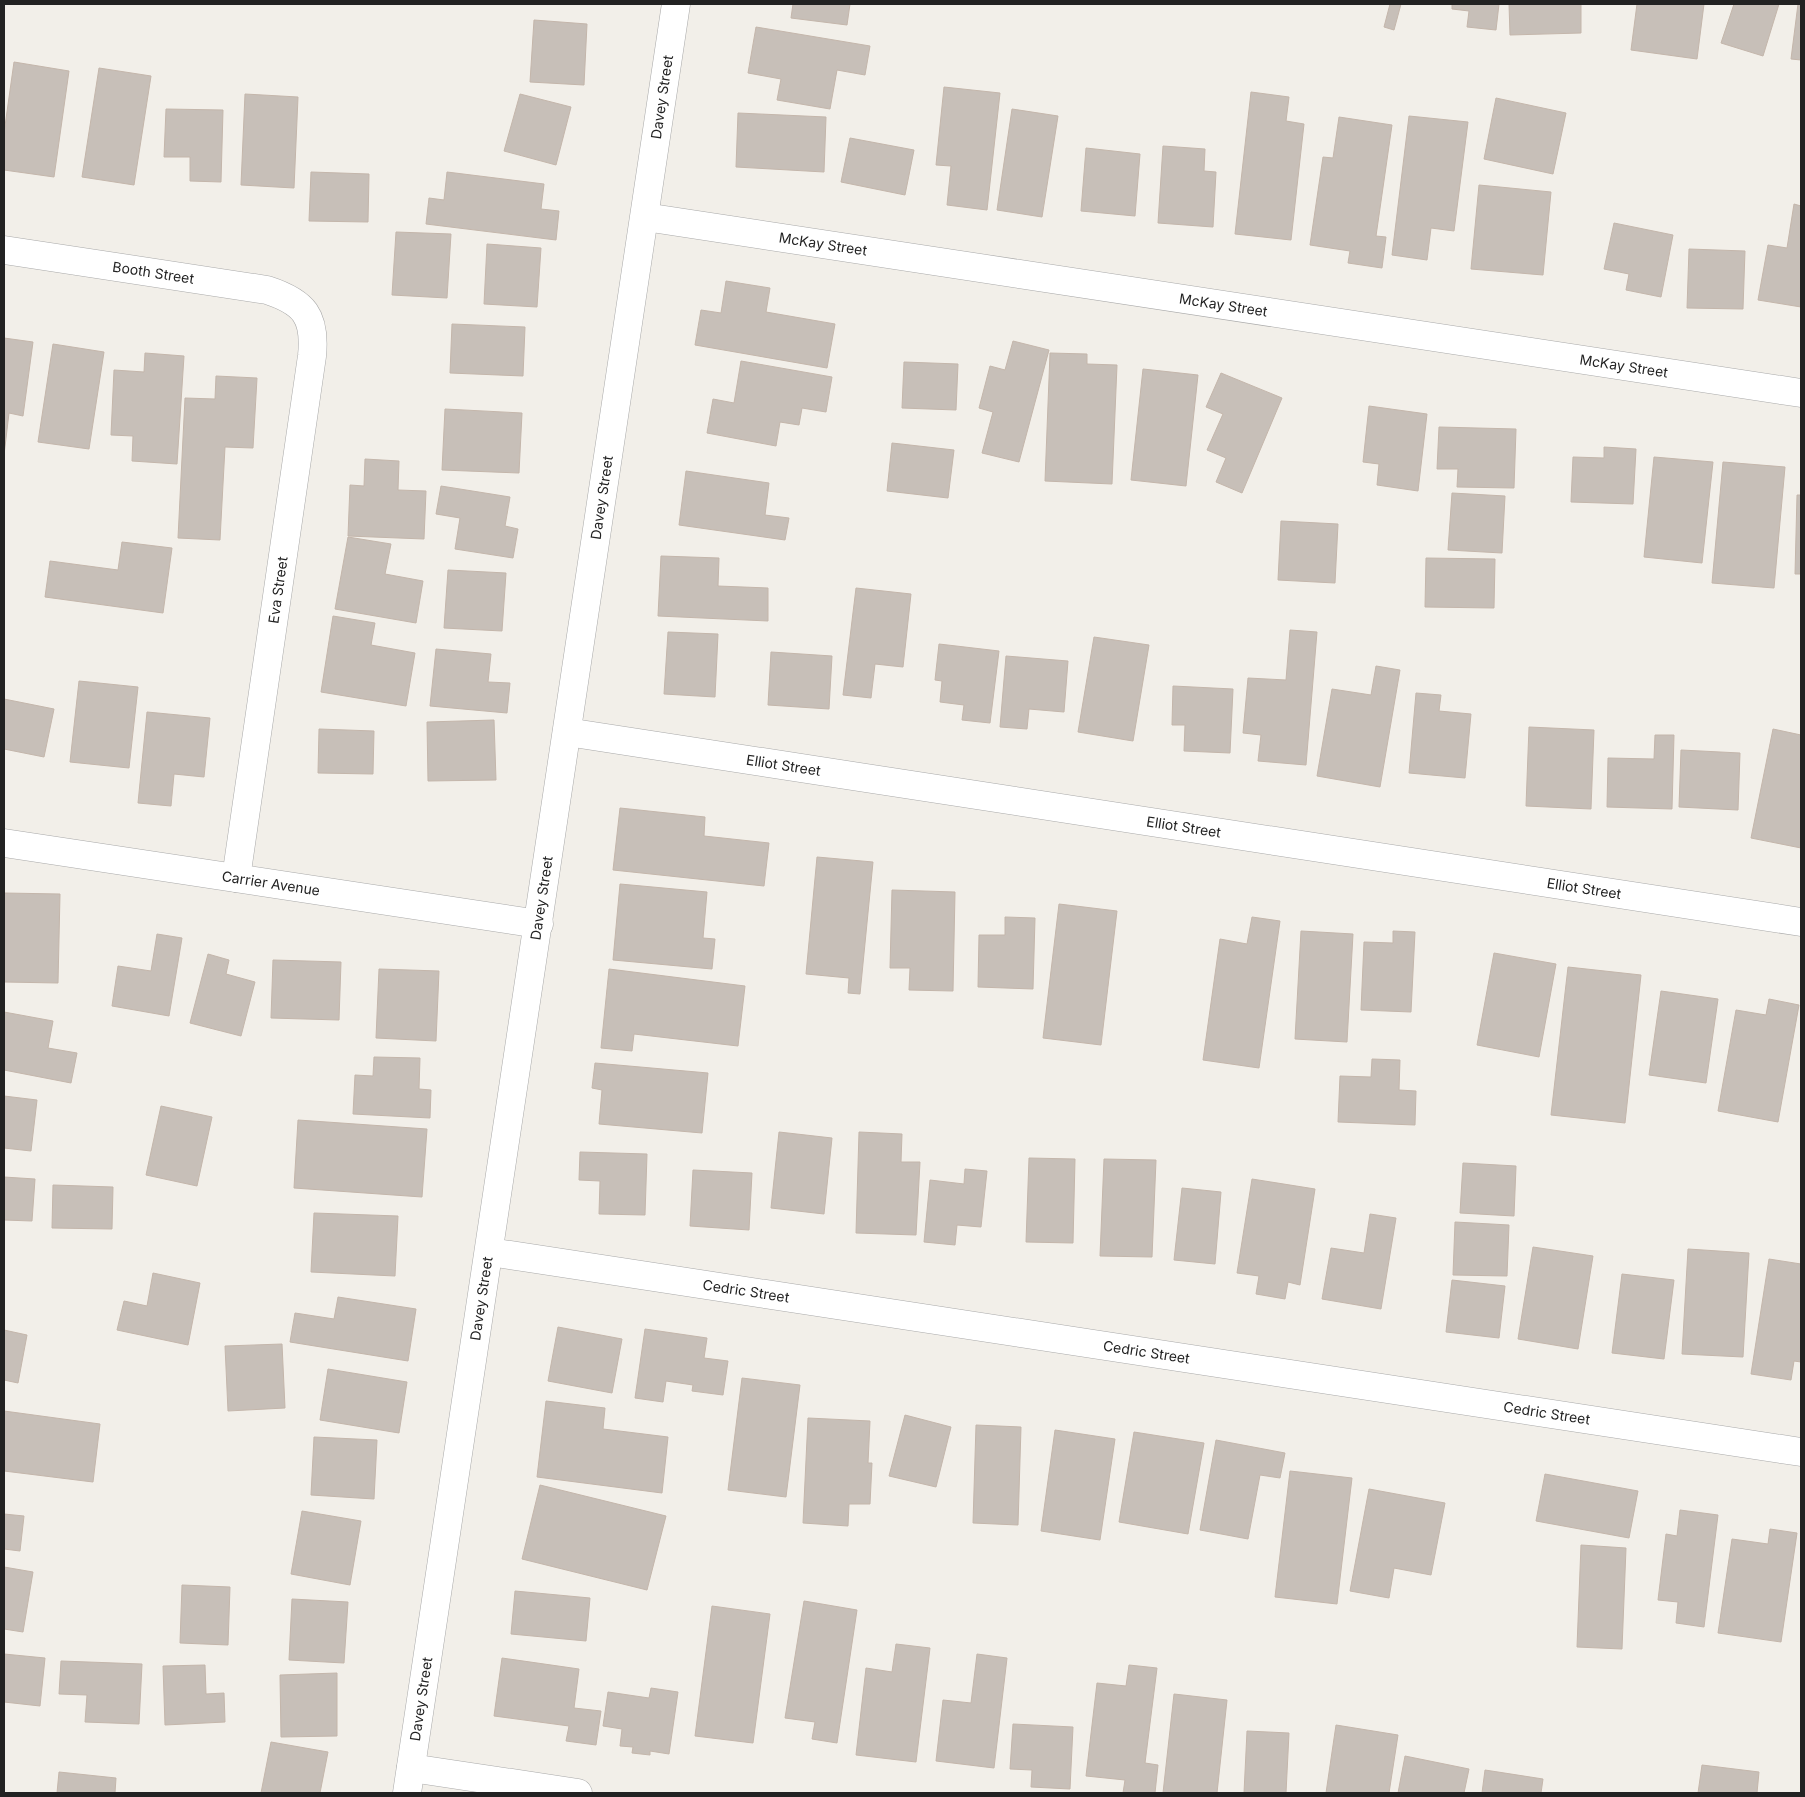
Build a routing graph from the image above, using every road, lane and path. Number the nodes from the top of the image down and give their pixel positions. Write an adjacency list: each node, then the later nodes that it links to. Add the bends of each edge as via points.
1 (676, 4): 2 (street, Davey Street)
2 (645, 217): 5 (street, McKay Street); 6 (street, Davey Street)
3 (4, 250): 4 (street, Booth Street, via 267,290)
4 (299, 304): 8 (street, Eva Street, via 309,316 312,328 312,356)
5 (1801, 393)
6 (567, 732): 9 (street, Elliot Street); 10 (street, Davey Street)
7 (4, 843): 8 (street, Carrier Avenue)
8 (236, 878): 10 (street, Carrier Avenue)
9 (1801, 922)
10 (539, 924): 11 (street, Davey Street)
11 (490, 1252): 12 (street, Cedric Street); 13 (street, Davey Street)
12 (1801, 1452)
13 (409, 1781): 14 (street)
14 (578, 1793)

